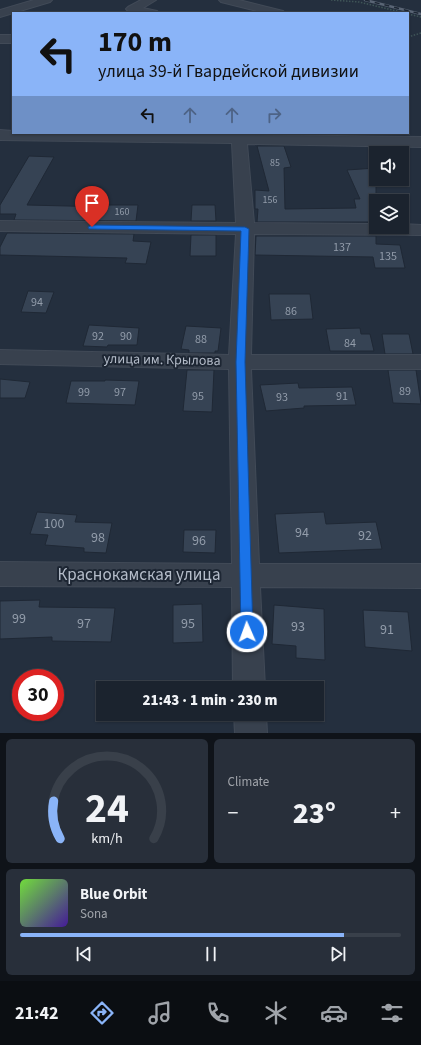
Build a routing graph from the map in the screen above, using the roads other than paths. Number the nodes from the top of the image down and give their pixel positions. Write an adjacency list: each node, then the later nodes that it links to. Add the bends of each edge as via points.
1 (46, 0): 5 (street)
2 (150, 0): 6 (street, via 132,9)
3 (225, 0): 4 (street)
4 (244, 5): 7 (street); 8 (street)
5 (20, 12)
6 (148, 12)
7 (229, 12)
8 (275, 12)
9 (12, 15): 10 (street)
10 (2, 20)
11 (0, 38): 12 (street)
12 (12, 39)
13 (0, 135): 14 (street)
14 (239, 136): 15 (street); 17 (street)
15 (421, 142)
16 (0, 226): 17 (street)
17 (245, 229): 18 (street); 20 (street)
18 (421, 230)
19 (0, 357): 20 (street, улица им. Крылова)
20 (240, 362): 21 (street, улица им. Крылова); 23 (street)
21 (421, 362)
22 (0, 574): 23 (street, Краснокамская улица)
23 (245, 575): 24 (street, Краснокамская улица); 25 (street)
24 (421, 576)
25 (249, 681)
26 (250, 721): 27 (street)
27 (251, 733)

